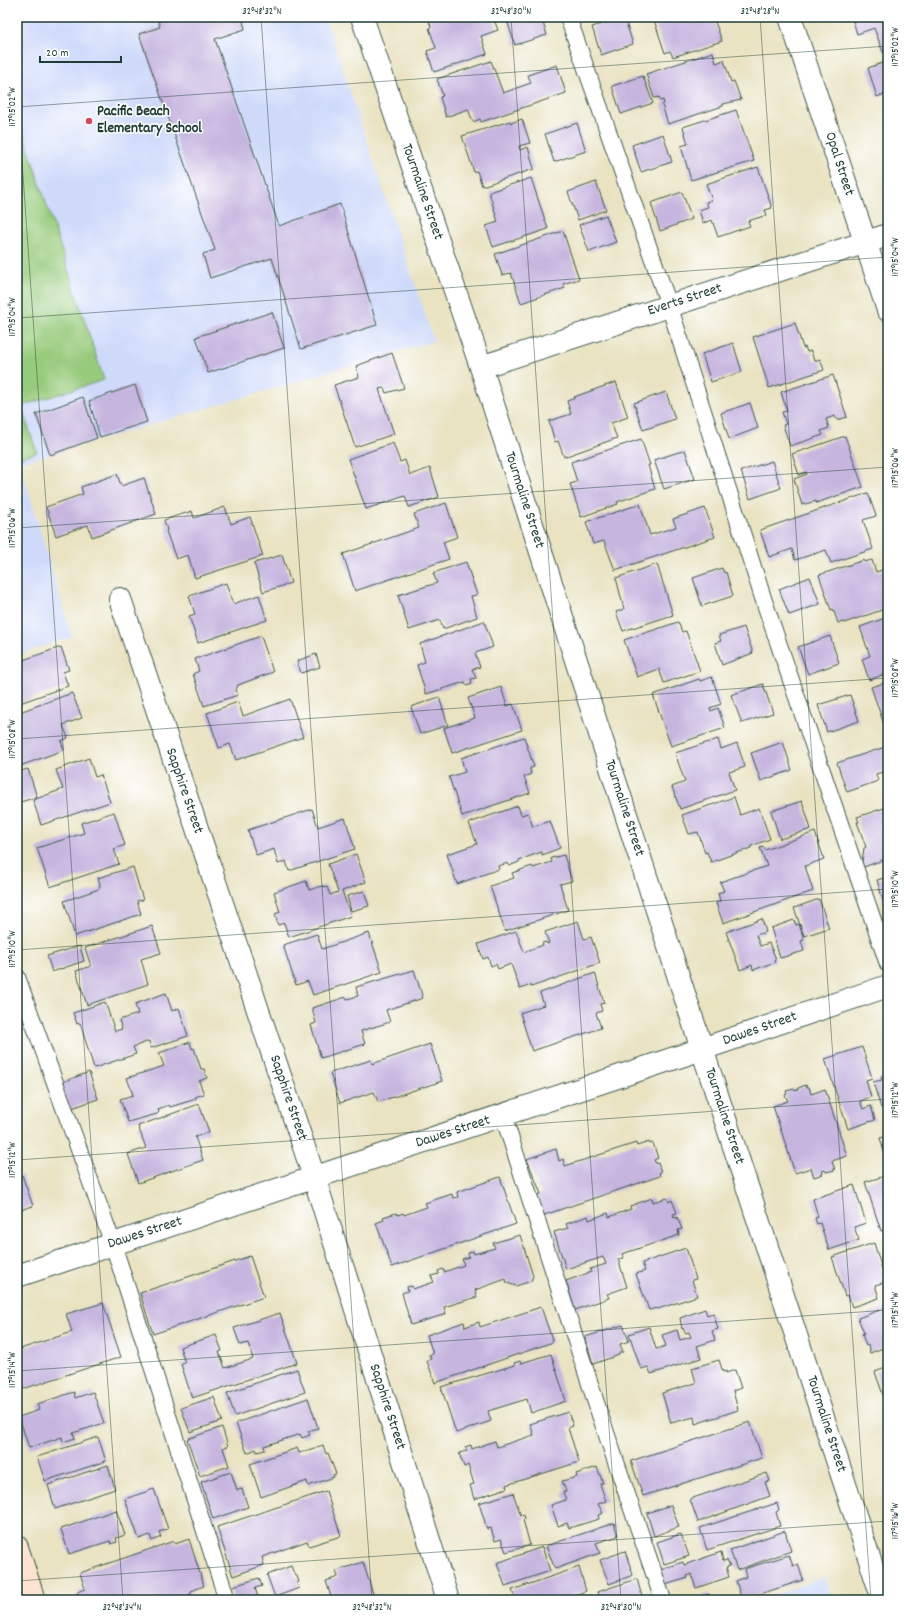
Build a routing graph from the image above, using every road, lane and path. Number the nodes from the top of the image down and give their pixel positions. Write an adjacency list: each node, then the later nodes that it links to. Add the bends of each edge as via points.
1 (362, 17): 8 (street, Tourmaline Street)
2 (568, 17): 6 (lane)
3 (790, 17): 5 (street, Opal Street)
4 (888, 234): 5 (street, Everts Street)
5 (865, 242): 6 (street, Everts Street); 7 (street, Opal Street)
6 (669, 305): 8 (street, Everts Street); 10 (lane, via 764,601)
7 (888, 310)
8 (482, 368): 13 (street, Tourmaline Street)
9 (120, 599): 15 (street, Sapphire Street)
10 (888, 964)
11 (17, 977): 16 (lane)
12 (888, 986): 13 (street, Dawes Street)
13 (702, 1049): 14 (street, Dawes Street); 23 (street, Tourmaline Street)
14 (503, 1115): 15 (street, Dawes Street); 22 (lane)
15 (314, 1177): 16 (street, Dawes Street); 21 (street, Sapphire Street)
16 (113, 1244): 17 (street, Dawes Street); 20 (lane)
17 (17, 1276)
18 (17, 1548): 19 (main road)
19 (34, 1600)
20 (227, 1600)
21 (448, 1600)
22 (663, 1600)
23 (883, 1600)

